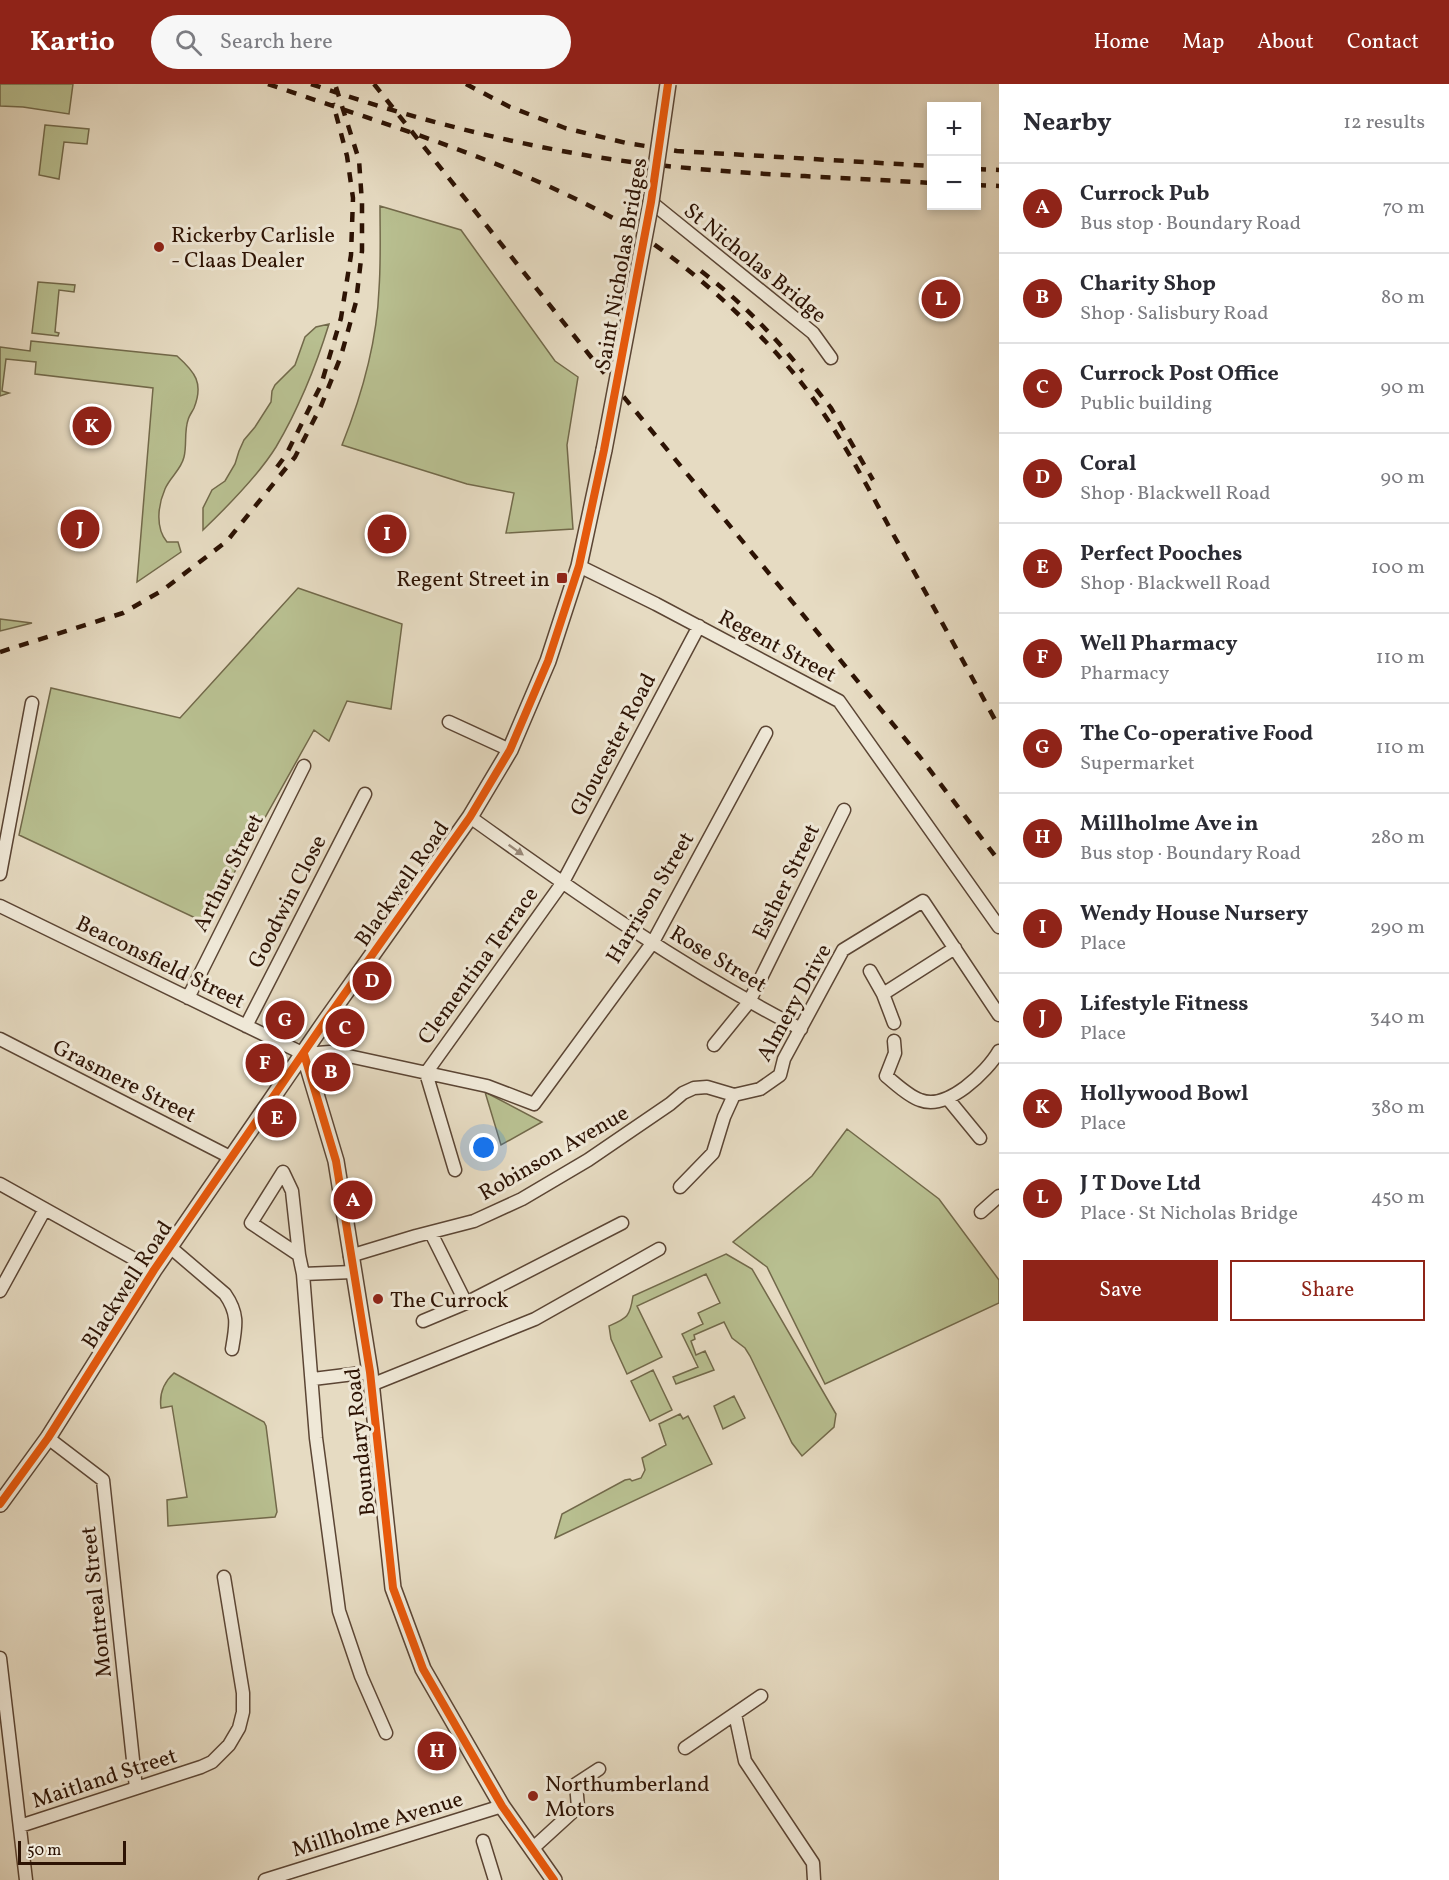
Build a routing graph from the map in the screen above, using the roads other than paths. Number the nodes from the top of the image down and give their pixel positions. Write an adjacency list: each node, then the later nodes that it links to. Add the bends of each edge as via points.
1 (668, 84): 2 (street, Saint Nicholas Bridges, bridge)
2 (651, 202): 3 (street, St Nicholas Bridge, via 813,333); 4 (street, Saint Nicholas Bridges, bridge)
3 (831, 358)
4 (604, 450): 5 (street, Blackwell Road)
5 (579, 566): 6 (street, Regent Street); 10 (street, Blackwell Road, via 548,661)
6 (699, 626): 16 (street, Gloucester Road); 18 (street, Regent Street, via 839,701)
7 (33, 703): 15 (street)
8 (449, 722): 10 (street)
9 (766, 733): 19 (street, Harrison Street)
10 (510, 750): 14 (street, Blackwell Road)
11 (304, 766): 23 (street, Arthur Street)
12 (364, 794): 27 (street, Goodwin Close)
13 (844, 810): 24 (street, Esther Street)
14 (470, 817): 16 (street, Rose Street, one-way to 16); 33 (street, Blackwell Road)
15 (0, 874)
16 (563, 882): 19 (street, Rose Street); 34 (street, Clementina Terrace)
17 (0, 906): 23 (street, Beaconsfield Street)
18 (999, 927)
19 (653, 942): 24 (street, Rose Street); 34 (street, Harrison Street, via 534,1104 487,1086)
20 (955, 948): 22 (street); 25 (street, Almery Drive); 28 (street, Almery Drive, via 923,901 843,950)
21 (870, 971): 22 (street)
22 (883, 994): 26 (street)
23 (188, 998): 27 (street, Beaconsfield Street)
24 (748, 1002): 28 (street, Rose Street); 31 (street, Esther Street)
25 (999, 1015)
26 (894, 1023)
27 (246, 1026): 33 (street, Beaconsfield Street)
28 (801, 1029): 35 (street, Almery Drive, via 784,1059 780,1075 760,1089)
29 (0, 1039): 38 (street, Grasmere Street)
30 (894, 1041): 36 (street, via 895,1053 886,1076 921,1101)
31 (714, 1045)
32 (999, 1051): 36 (street, via 992,1063)
33 (304, 1054): 34 (street, via 330,1052); 38 (street, Blackwell Road); 50 (street, Boundary Road, via 336,1161)
34 (426, 1073): 39 (street)
35 (734, 1095): 41 (street, via 713,1153); 46 (street, Robinson Avenue, via 707,1088 682,1093 588,1160 522,1199 474,1221)
36 (948, 1099): 37 (street)
37 (981, 1138)
38 (232, 1158): 47 (street, Blackwell Road)
39 (455, 1170)
40 (0, 1184): 43 (street)
41 (680, 1187)
42 (999, 1197): 44 (street)
43 (45, 1209): 51 (street); 54 (street)
44 (981, 1212)
45 (622, 1222): 55 (street)
46 (431, 1233): 50 (street, Robinson Avenue); 55 (street)
47 (170, 1247): 51 (street, Blackwell Road); 57 (street, via 231,1302 236,1314)
48 (659, 1249): 59 (street, via 535,1319)
49 (299, 1255): 49 (street, via 250,1223 283,1172 292,1191); 53 (street)
50 (350, 1256): 52 (street, Boundary Road)
51 (154, 1270): 60 (street, Blackwell Road)
52 (353, 1272): 53 (street); 59 (street, Boundary Road)
53 (303, 1274): 58 (street)
54 (0, 1291)
55 (466, 1303): 56 (street)
56 (423, 1322)
57 (232, 1349)
58 (313, 1379): 59 (street); 66 (street, via 316,1438 339,1611)
59 (370, 1379): 70 (street, Boundary Road, via 393,1588 423,1669)
60 (48, 1438): 61 (street, Blackwell Road); 69 (street, Montreal Street, via 102,1480)
61 (0, 1504)
62 (224, 1576): 69 (street, Maitland Street, via 244,1702 239,1728 230,1745 212,1762)
63 (0, 1658): 71 (street)
64 (761, 1696): 65 (street)
65 (735, 1714): 67 (street); 78 (street, via 745,1761 813,1863)
66 (386, 1733)
67 (685, 1748)
68 (599, 1769): 73 (street, via 576,1784 578,1807)
69 (136, 1788): 71 (street, Maitland Street)
70 (502, 1806): 73 (street, Boundary Road); 75 (street, Millholme Avenue)
71 (20, 1826): 74 (street)
72 (483, 1841): 76 (street)
73 (532, 1849): 77 (street, Boundary Road)
74 (26, 1880)
75 (266, 1880)
76 (495, 1880)
77 (554, 1880)
78 (814, 1880)

